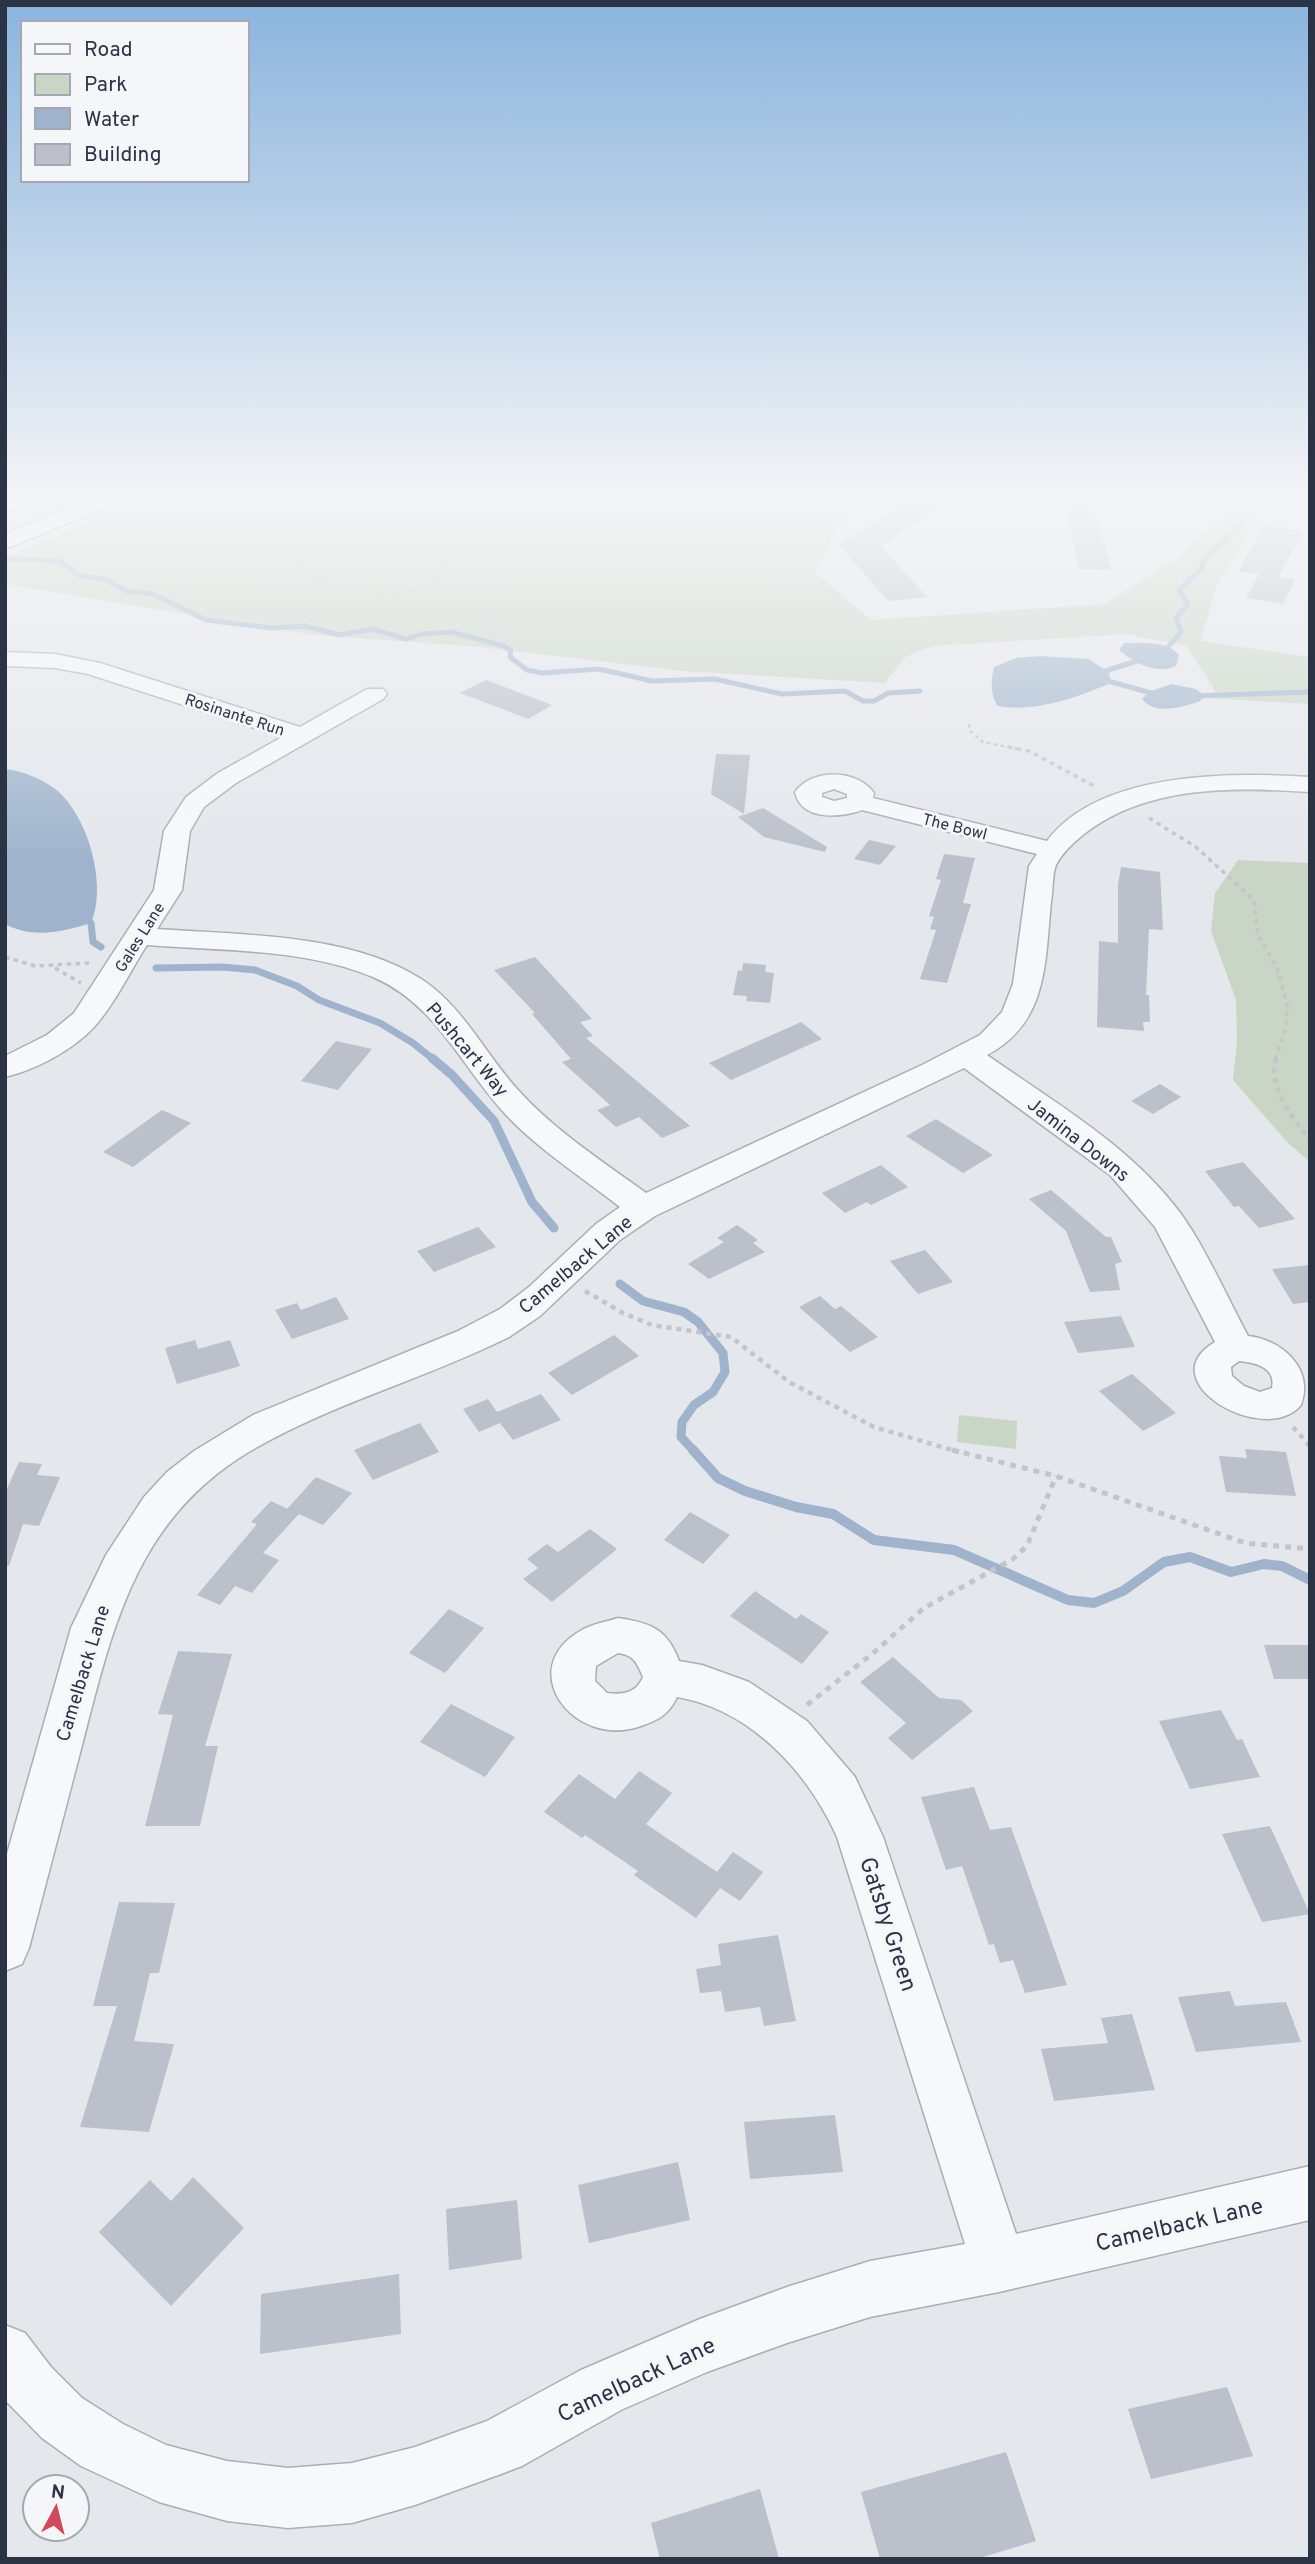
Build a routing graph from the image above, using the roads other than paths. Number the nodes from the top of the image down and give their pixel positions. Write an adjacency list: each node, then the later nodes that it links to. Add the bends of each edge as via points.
1 (5, 659): 3 (street, Rosinante Run, via 92,668)
2 (375, 694): 3 (street, Gales Lane)
3 (301, 736): 7 (street, Gales Lane, via 210,789 184,816 177,831 168,890)
4 (1310, 785): 6 (street, Camelback Lane, via 1216,783 1162,791 1123,802 1082,822)
5 (859, 802): 6 (street, The Bowl)
6 (1051, 850): 8 (street, Camelback Lane, via 1040,876 1023,1002 991,1041)
7 (133, 948): 9 (street, Gales Lane, via 75,1030); 10 (street, Pushcart Way, via 309,952 382,970 410,984 438,1008 534,1124)
8 (966, 1055): 10 (street, Camelback Lane); 11 (street, Jamina Downs, via 1122,1168 1170,1222)
9 (5, 1068)
10 (643, 1208): 13 (street, Camelback Lane, via 610,1230 559,1280 497,1328 311,1404 231,1446 159,1507 113,1579 92,1628)
11 (1236, 1348)
12 (664, 1677): 15 (street, Gatsby Green, via 702,1683 734,1695 791,1734 839,1791 860,1837)
13 (5, 1948)
14 (1310, 2193): 15 (street, Camelback Lane)
15 (999, 2265): 16 (street, Camelback Lane, via 870,2289 787,2315 601,2390 501,2445 352,2493 288,2498 227,2491 159,2473 102,2445 62,2418 31,2388)
16 (5, 2353)

